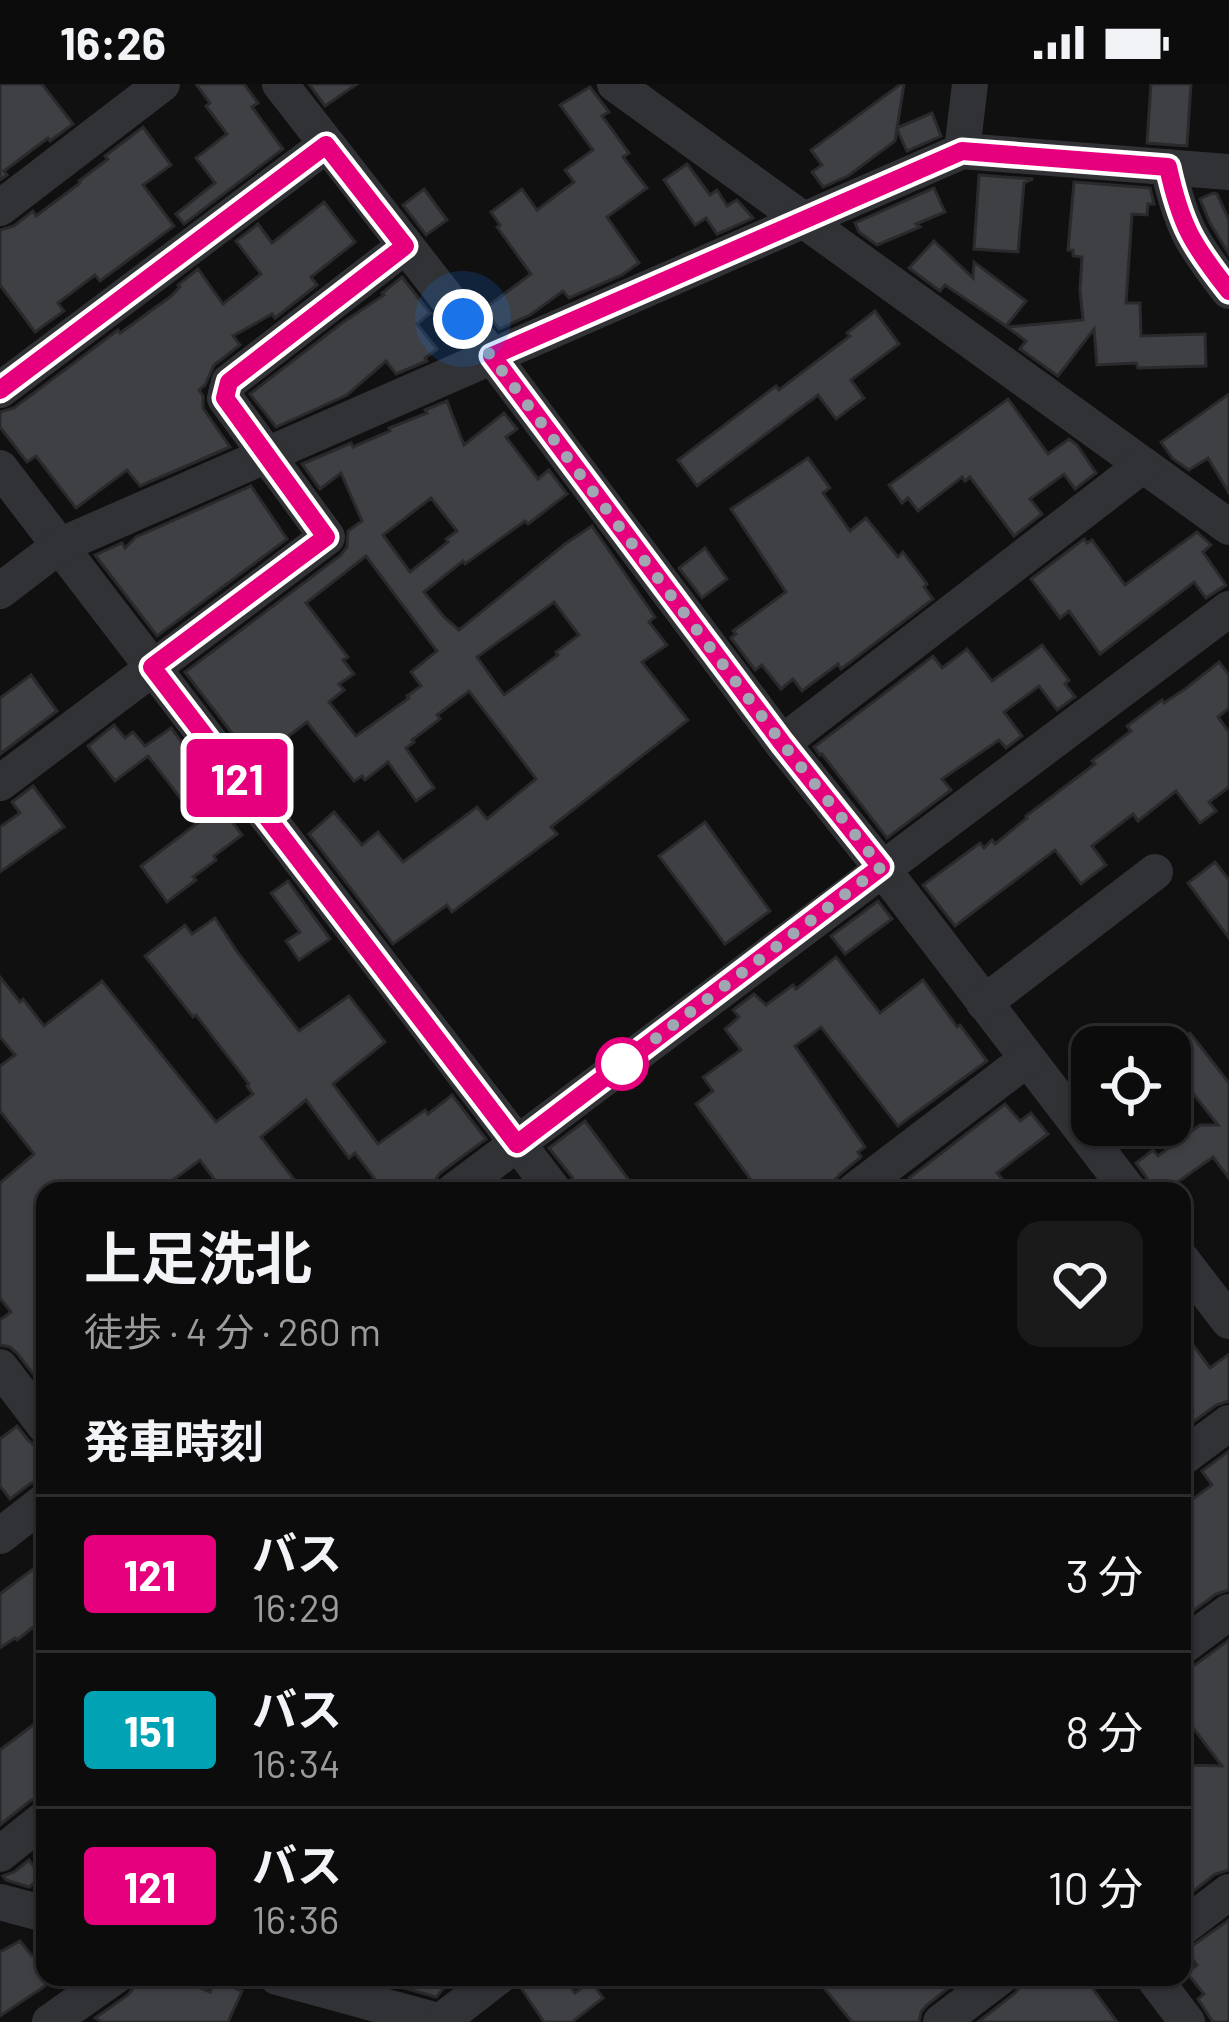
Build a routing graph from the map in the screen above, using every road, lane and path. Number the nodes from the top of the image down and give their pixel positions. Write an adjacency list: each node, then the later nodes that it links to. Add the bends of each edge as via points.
1 (162, 84): 9 (street)
2 (280, 84): 5 (street)
3 (970, 84): 6 (street)
4 (635, 89): 10 (street)
5 (326, 145): 11 (street); 14 (street)
6 (962, 151): 7 (street); 10 (street)
7 (1168, 167): 8 (street); 12 (street, via 1182,223)
8 (1229, 172)
9 (0, 208)
10 (804, 220): 13 (street); 16 (street)
11 (405, 246): 13 (street); 15 (street, via 229,382 225,398)
12 (1229, 291)
13 (492, 356): 15 (street); 23 (street)
14 (0, 390)
15 (267, 454): 19 (street); 22 (street, via 326,537)
16 (1143, 465): 18 (street); 23 (street)
17 (0, 468): 19 (street)
18 (1229, 527)
19 (58, 545): 20 (street); 22 (street)
20 (0, 590)
21 (1228, 612): 25 (street)
22 (152, 667): 24 (street); 29 (street)
23 (782, 743): 25 (street)
24 (0, 783)
25 (881, 867): 27 (street); 29 (street)
26 (1155, 872): 27 (street)
27 (984, 1003): 28 (street)
28 (1027, 1059): 32 (street); 33 (street)
29 (517, 1144): 30 (street); 31 (street)
30 (466, 1182)
31 (547, 1182)
32 (866, 1182)
33 (1122, 1182)
34 (1191, 1272): 35 (street)
35 (1229, 1321)
36 (0, 1367): 37 (street)
37 (36, 1414)
38 (1229, 1423): 39 (street)
39 (1191, 1451)
40 (36, 1509): 41 (street)
41 (0, 1535)
42 (1229, 1612): 43 (street)
43 (1191, 1640)
44 (36, 1825): 45 (street)
45 (0, 1854)
46 (1229, 1892): 49 (street)
47 (0, 1902): 48 (street)
48 (36, 1912)
49 (1191, 1921)
50 (102, 1986): 55 (street)
51 (310, 1986): 56 (street)
52 (475, 1986): 56 (street)
53 (988, 1986): 57 (street)
54 (1160, 1986): 58 (street)
55 (59, 2020)
56 (441, 2022)
57 (941, 2022)
58 (1187, 2022)

